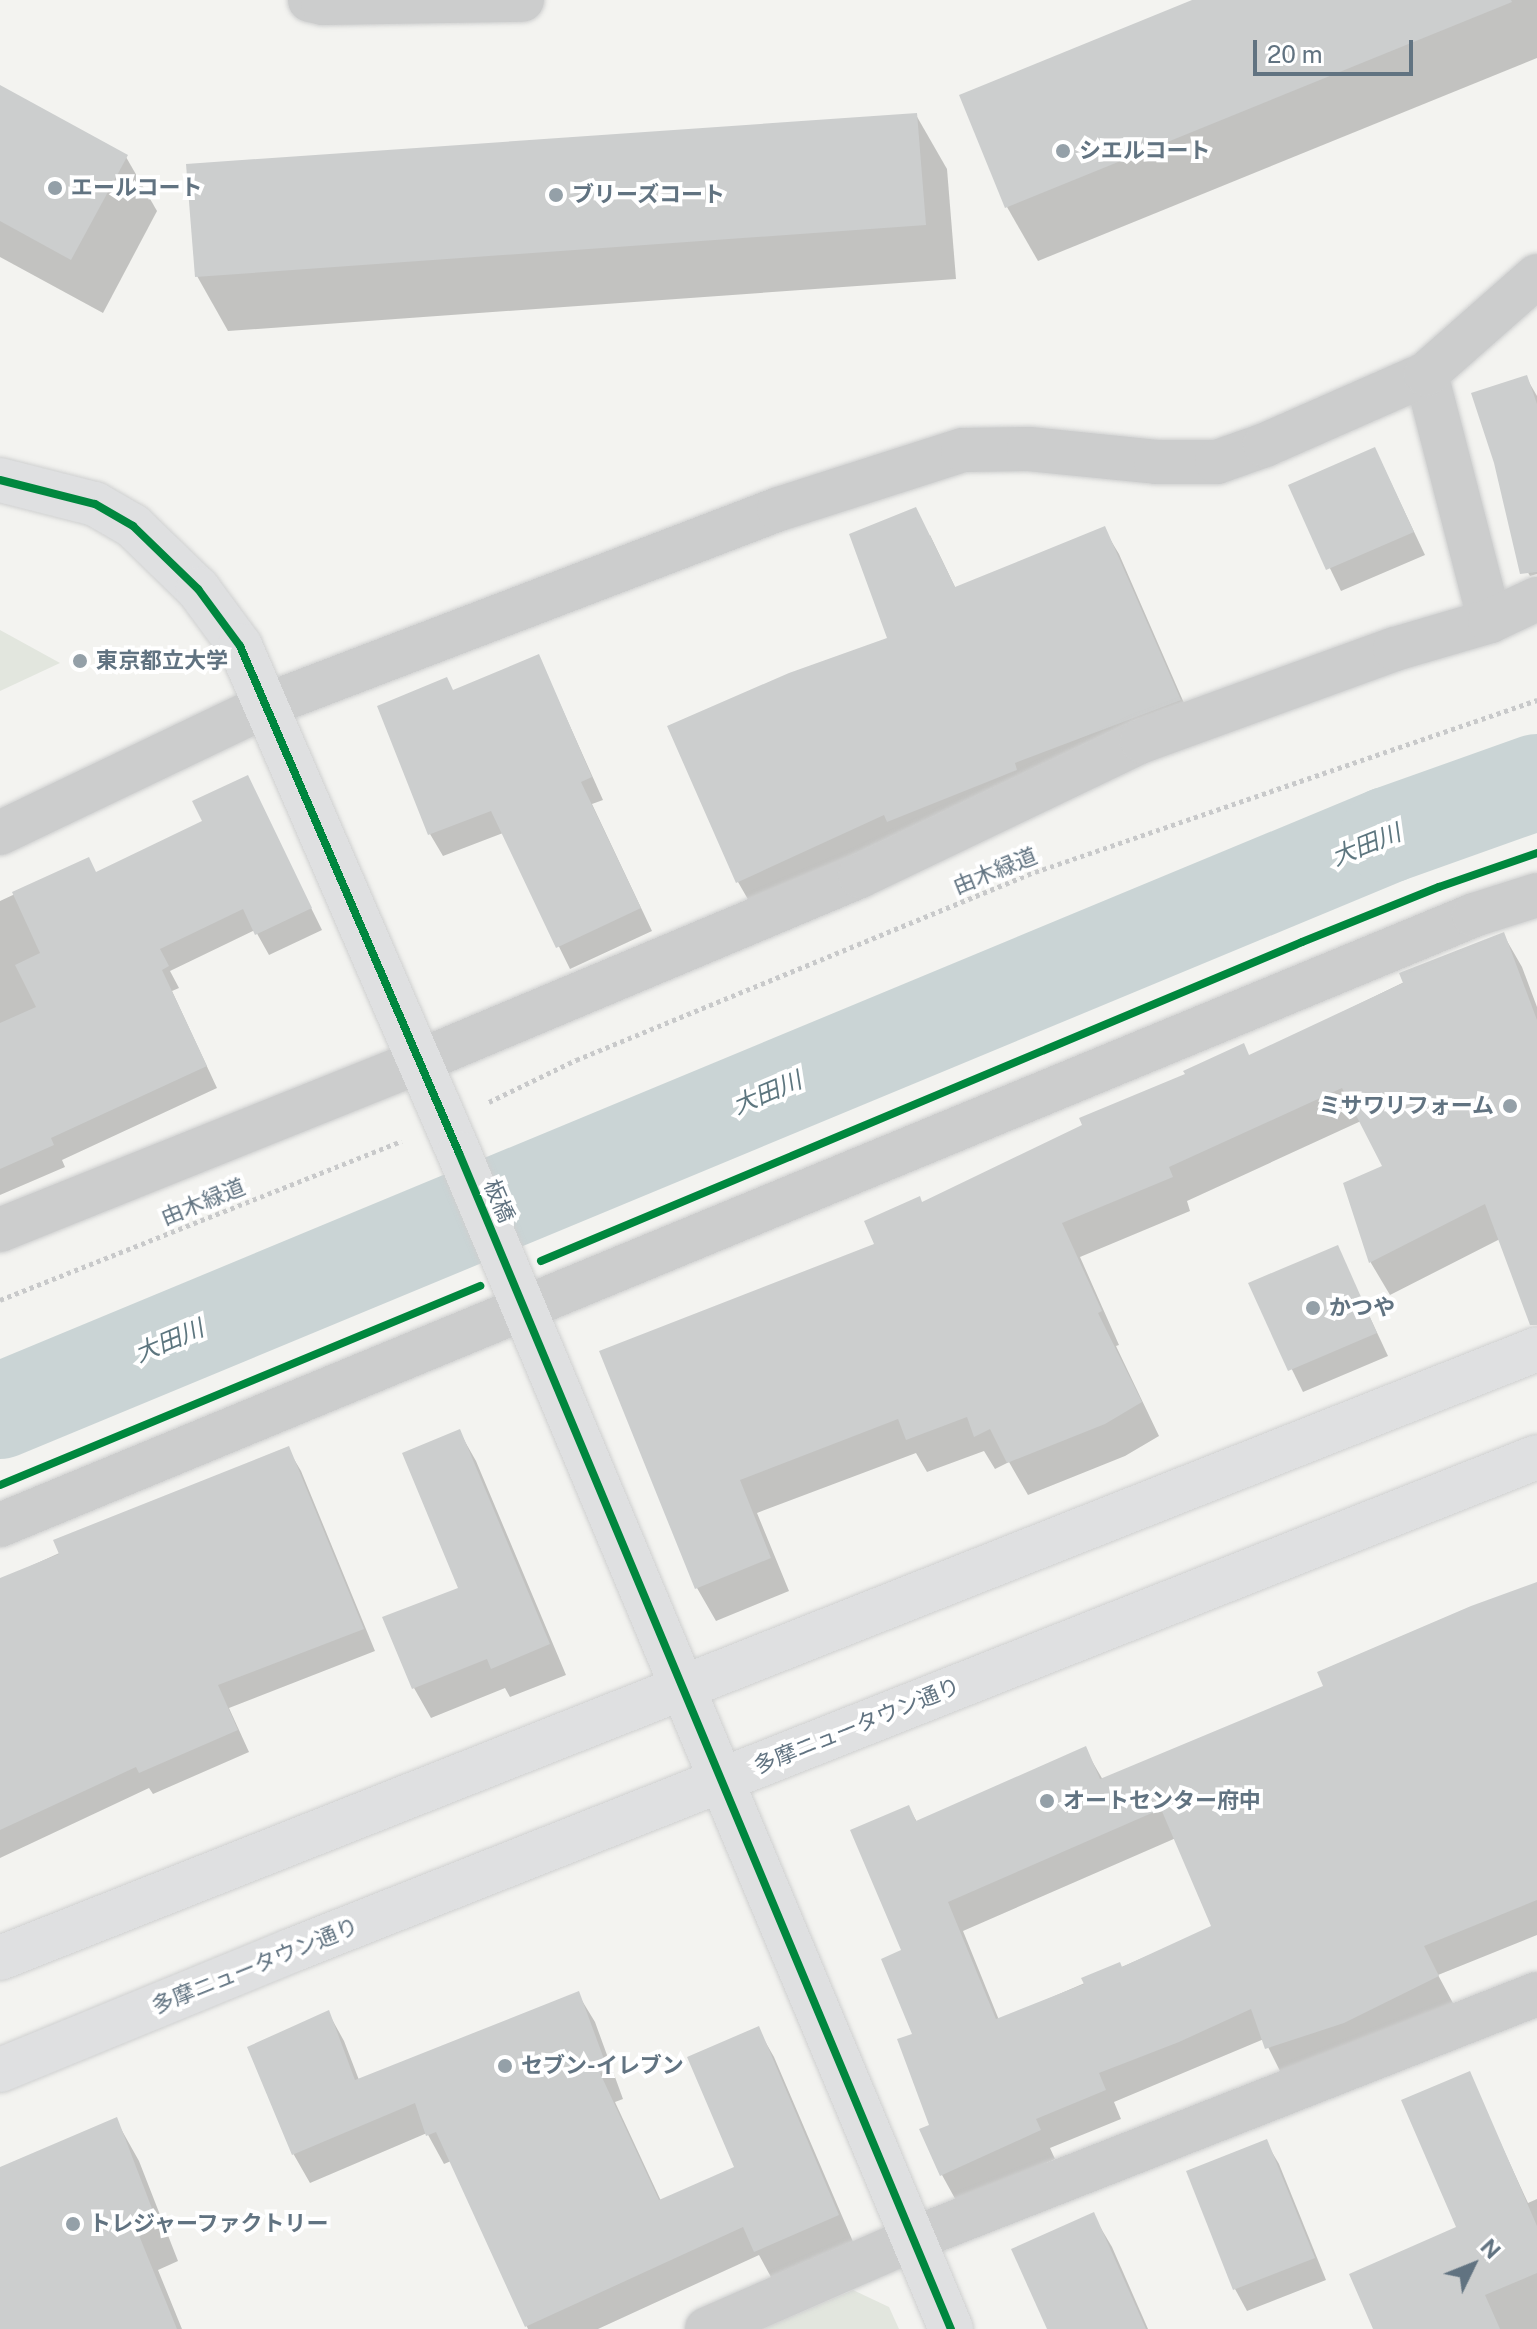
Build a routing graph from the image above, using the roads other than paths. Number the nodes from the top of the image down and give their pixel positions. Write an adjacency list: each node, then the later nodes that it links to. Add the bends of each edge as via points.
1 (310, 0): 2 (street)
2 (522, 0)
3 (1537, 276): 4 (street)
4 (1426, 374): 7 (street); 8 (street, via 1217,462 1156,462 1029,449 963,450 779,509)
5 (0, 480): 8 (main road, 板橋, via 95,504 133,526 198,589 240,646)
6 (1537, 599): 7 (street)
7 (1490, 621): 11 (street, via 1395,649 1142,741 860,876)
8 (267, 705): 9 (street); 11 (main road, 板橋)
9 (0, 833)
10 (1537, 895): 13 (street, via 1445,927)
11 (420, 1061): 12 (street); 13 (main road, 板橋)
12 (0, 1230)
13 (524, 1307): 16 (street); 17 (main road, 板橋)
14 (1537, 1349): 17 (main road)
15 (1537, 1457): 18 (main road, 多摩ニュータウン通り)
16 (0, 1525)
17 (680, 1687): 18 (main road, 板橋); 19 (main road)
18 (719, 1780): 21 (main road, 多摩ニュータウン通り); 22 (main road, 板橋)
19 (0, 1958)
20 (1537, 1994): 22 (street)
21 (0, 2070)
22 (913, 2239): 23 (street); 24 (main road, 板橋)
23 (707, 2329)
24 (951, 2329)

